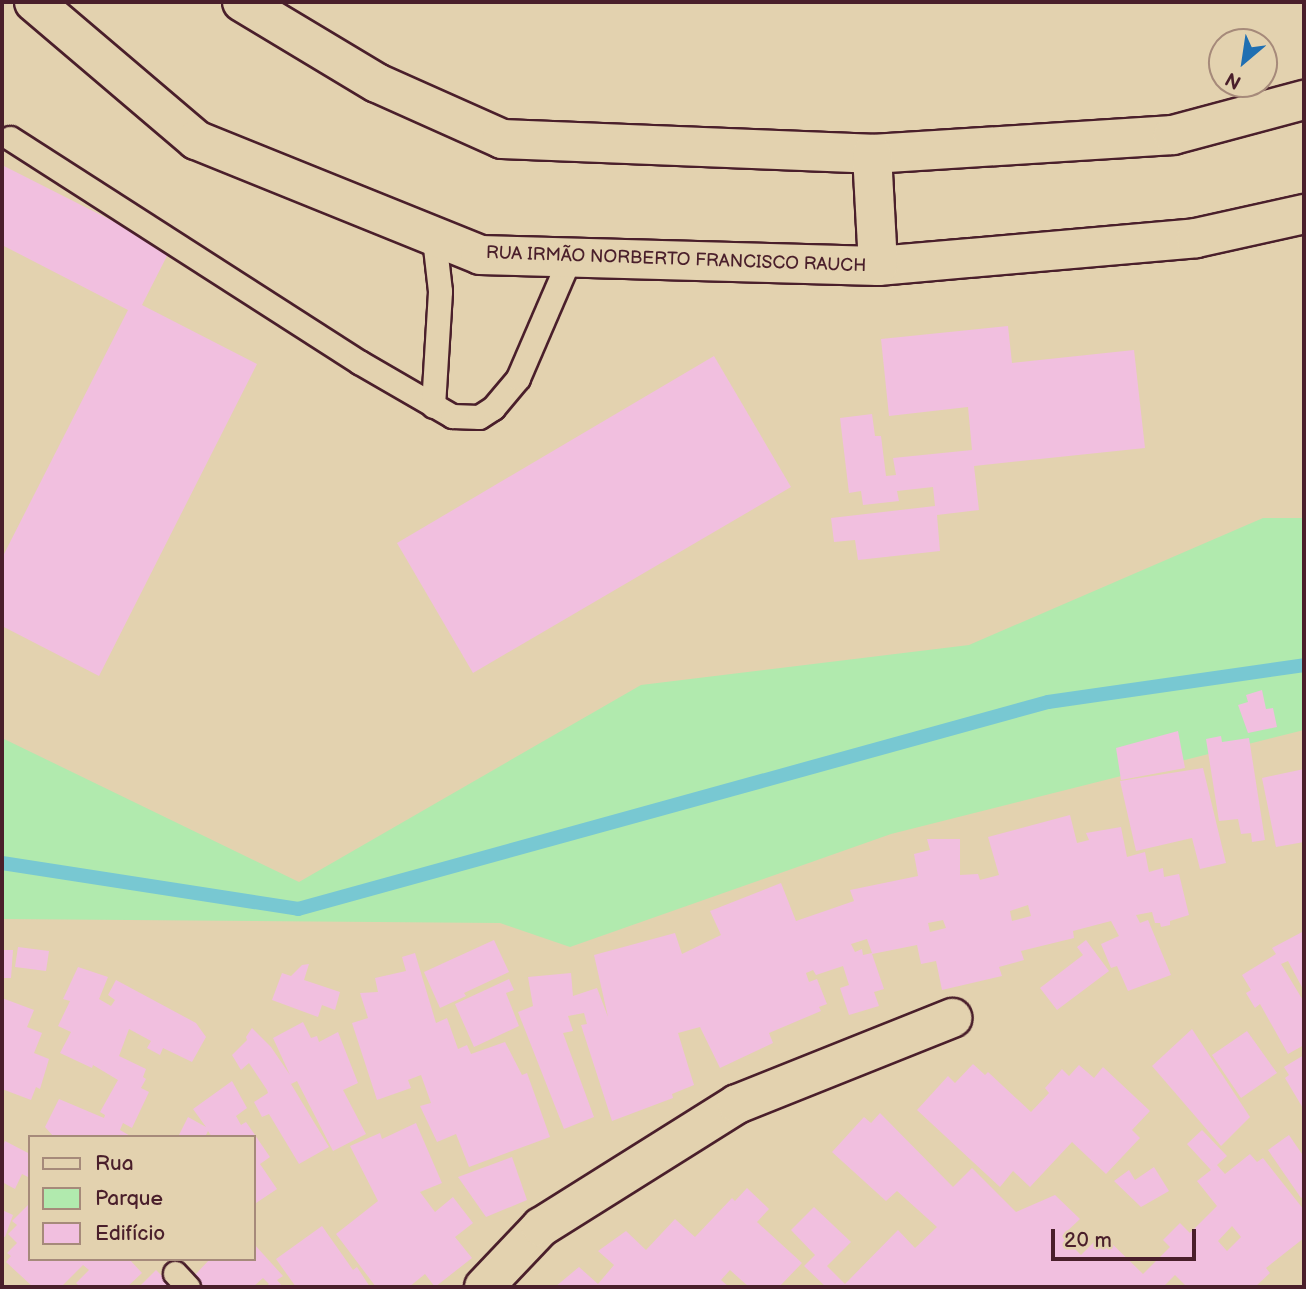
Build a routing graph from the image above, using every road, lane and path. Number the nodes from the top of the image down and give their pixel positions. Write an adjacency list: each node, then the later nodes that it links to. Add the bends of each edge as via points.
1 (34, 2): 7 (street, RUA IRMÃO NORBERTO FRANCISCO RAUCH, via 196,140)
2 (242, 2): 5 (street, via 377,83 502,139)
3 (1304, 100): 5 (street, via 1172,135)
4 (10, 138): 10 (lane)
5 (872, 154): 9 (street)
6 (1304, 214): 9 (street, RUA IRMÃO NORBERTO FRANCISCO RAUCH, via 1196,238)
7 (434, 238): 8 (street, RUA IRMÃO NORBERTO FRANCISCO RAUCH, via 480,255); 10 (lane, via 440,291)
8 (570, 257): 9 (street, RUA IRMÃO NORBERTO FRANCISCO RAUCH); 10 (lane, via 518,378 493,408 465,418)
9 (878, 265)
10 (433, 406)
11 (952, 1018): 12 (street, via 737,1104 541,1227)
12 (484, 1287)

